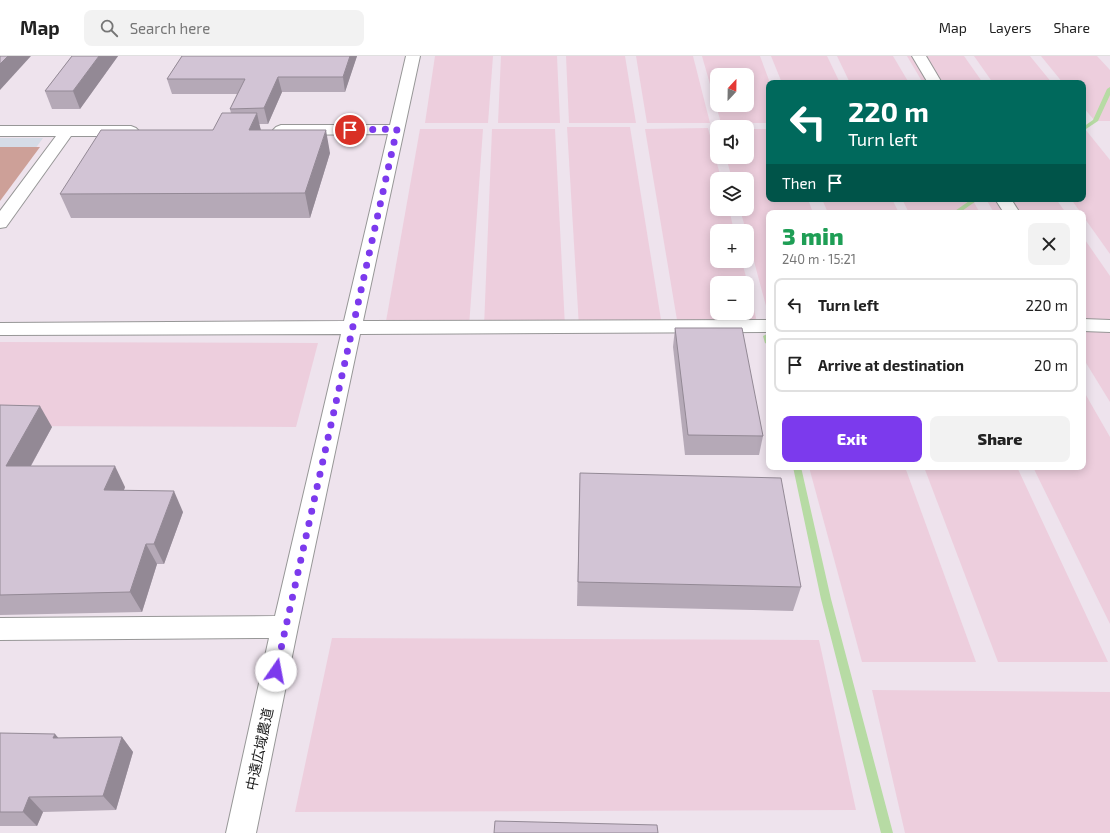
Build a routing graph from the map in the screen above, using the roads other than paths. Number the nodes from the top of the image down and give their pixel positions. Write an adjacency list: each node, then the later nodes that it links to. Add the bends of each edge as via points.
1 (413, 56): 4 (street, 中遠広域農道)
2 (919, 56): 3 (street)
3 (933, 80)
4 (397, 129): 5 (street); 12 (street, 中遠広域農道)
5 (263, 130)
6 (0, 131): 7 (street)
7 (67, 131): 8 (street); 9 (street)
8 (145, 131)
9 (0, 223)
10 (766, 326): 12 (street)
11 (1086, 326): 14 (street)
12 (352, 327): 13 (street); 15 (street, 中遠広域農道)
13 (0, 329)
14 (1107, 330)
15 (285, 627): 16 (street); 17 (street, 中遠広域農道)
16 (0, 630)
17 (241, 833)

